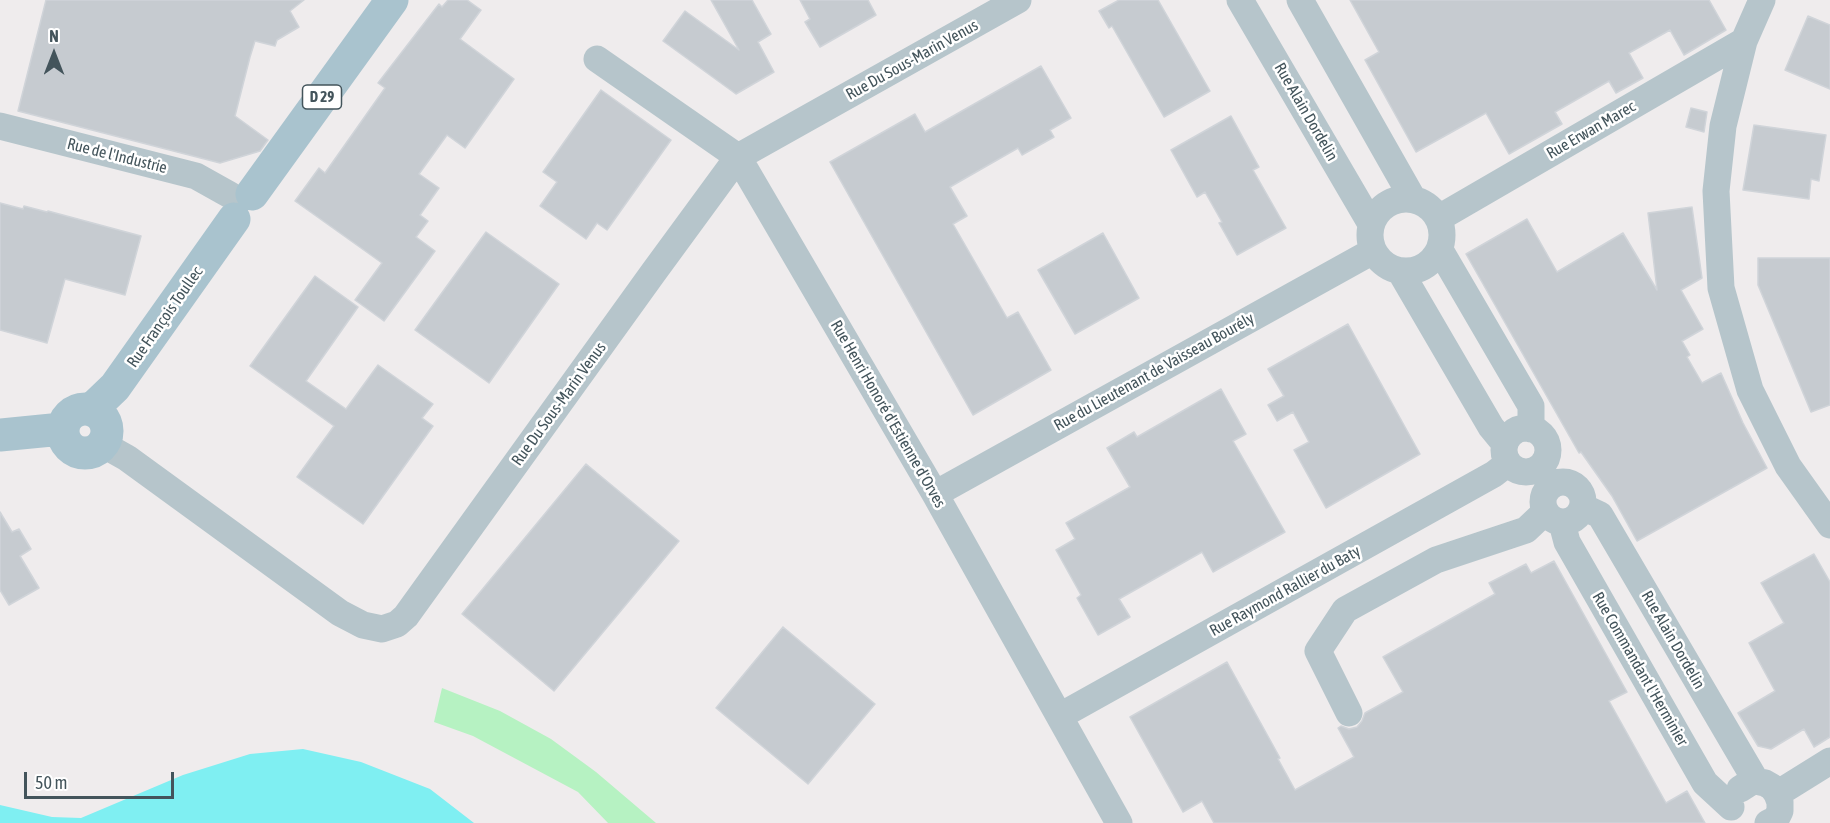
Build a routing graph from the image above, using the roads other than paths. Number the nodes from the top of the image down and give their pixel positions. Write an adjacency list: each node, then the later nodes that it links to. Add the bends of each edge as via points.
1 (392, 0): 11 (main road, Rue François Toullec / D 29)
2 (1018, 0): 9 (street, Rue Du Sous-Marin Venus)
3 (1240, 0): 13 (street, Rue Alain Dordelin)
4 (1300, 0): 10 (street)
5 (1762, 0): 6 (street)
6 (1744, 41): 12 (street, Rue Erwan Marec); 26 (street, via 1724,126 1716,191 1721,288 1750,390 1788,466)
7 (597, 59): 9 (street, Rue Henri Honoré d'Estienne d'Orves)
8 (0, 126): 11 (street, Rue de l'Industrie, via 196,176)
9 (738, 157): 21 (street, Rue Du Sous-Marin Venus, via 397,624 382,629 363,625 340,613 128,458); 24 (street, Rue Henri Honoré d'Estienne d'Orves)
10 (1413, 199): 12 (street, via 1423,202); 13 (street, via 1402,198 1383,206)
11 (239, 203): 17 (main road, Rue François Toullec / D 29, via 115,387)
12 (1439, 218): 14 (street, via 1443,228)
13 (1371, 224): 15 (street, Rue Alain Dordelin)
14 (1440, 250): 16 (street, via 1423,267); 19 (street, via 1531,406)
15 (1373, 251): 16 (street, via 1389,267); 24 (street, Rue du Lieutenant de Vaisseau Bourély)
16 (1400, 271): 23 (street)
17 (91, 410): 18 (main road, via 72,412); 21 (main road, via 106,424)
18 (62, 429): 20 (main road); 21 (main road, via 66,443 77,452 91,452)
19 (1532, 429): 22 (street, via 1546,442); 23 (street, via 1512,433)
20 (0, 435)
21 (102, 444)
22 (1547, 455): 23 (street, via 1535,470); 25 (street, via 1567,482 1578,488 1583,500)
23 (1512, 460): 25 (street); 28 (street, Rue Raymond Rallier du Baty, via 1494,474)
24 (935, 494): 28 (street, Rue Henri Honoré d'Estienne d'Orves)
25 (1558, 510): 27 (street, via 1526,530 1436,560 1345,610 1318,651); 30 (street, Rue Alain Dordelin, via 1600,515); 31 (street, Rue Commandant l'Herminier, via 1567,542 1705,783)
26 (1830, 525)
27 (1348, 713)
28 (1060, 716): 32 (street, Rue Henri Honoré d'Estienne d'Orves)
29 (1830, 762): 30 (street)
30 (1771, 808): 31 (street, via 1751,782 1735,792)
31 (1735, 815)
32 (1119, 823)

